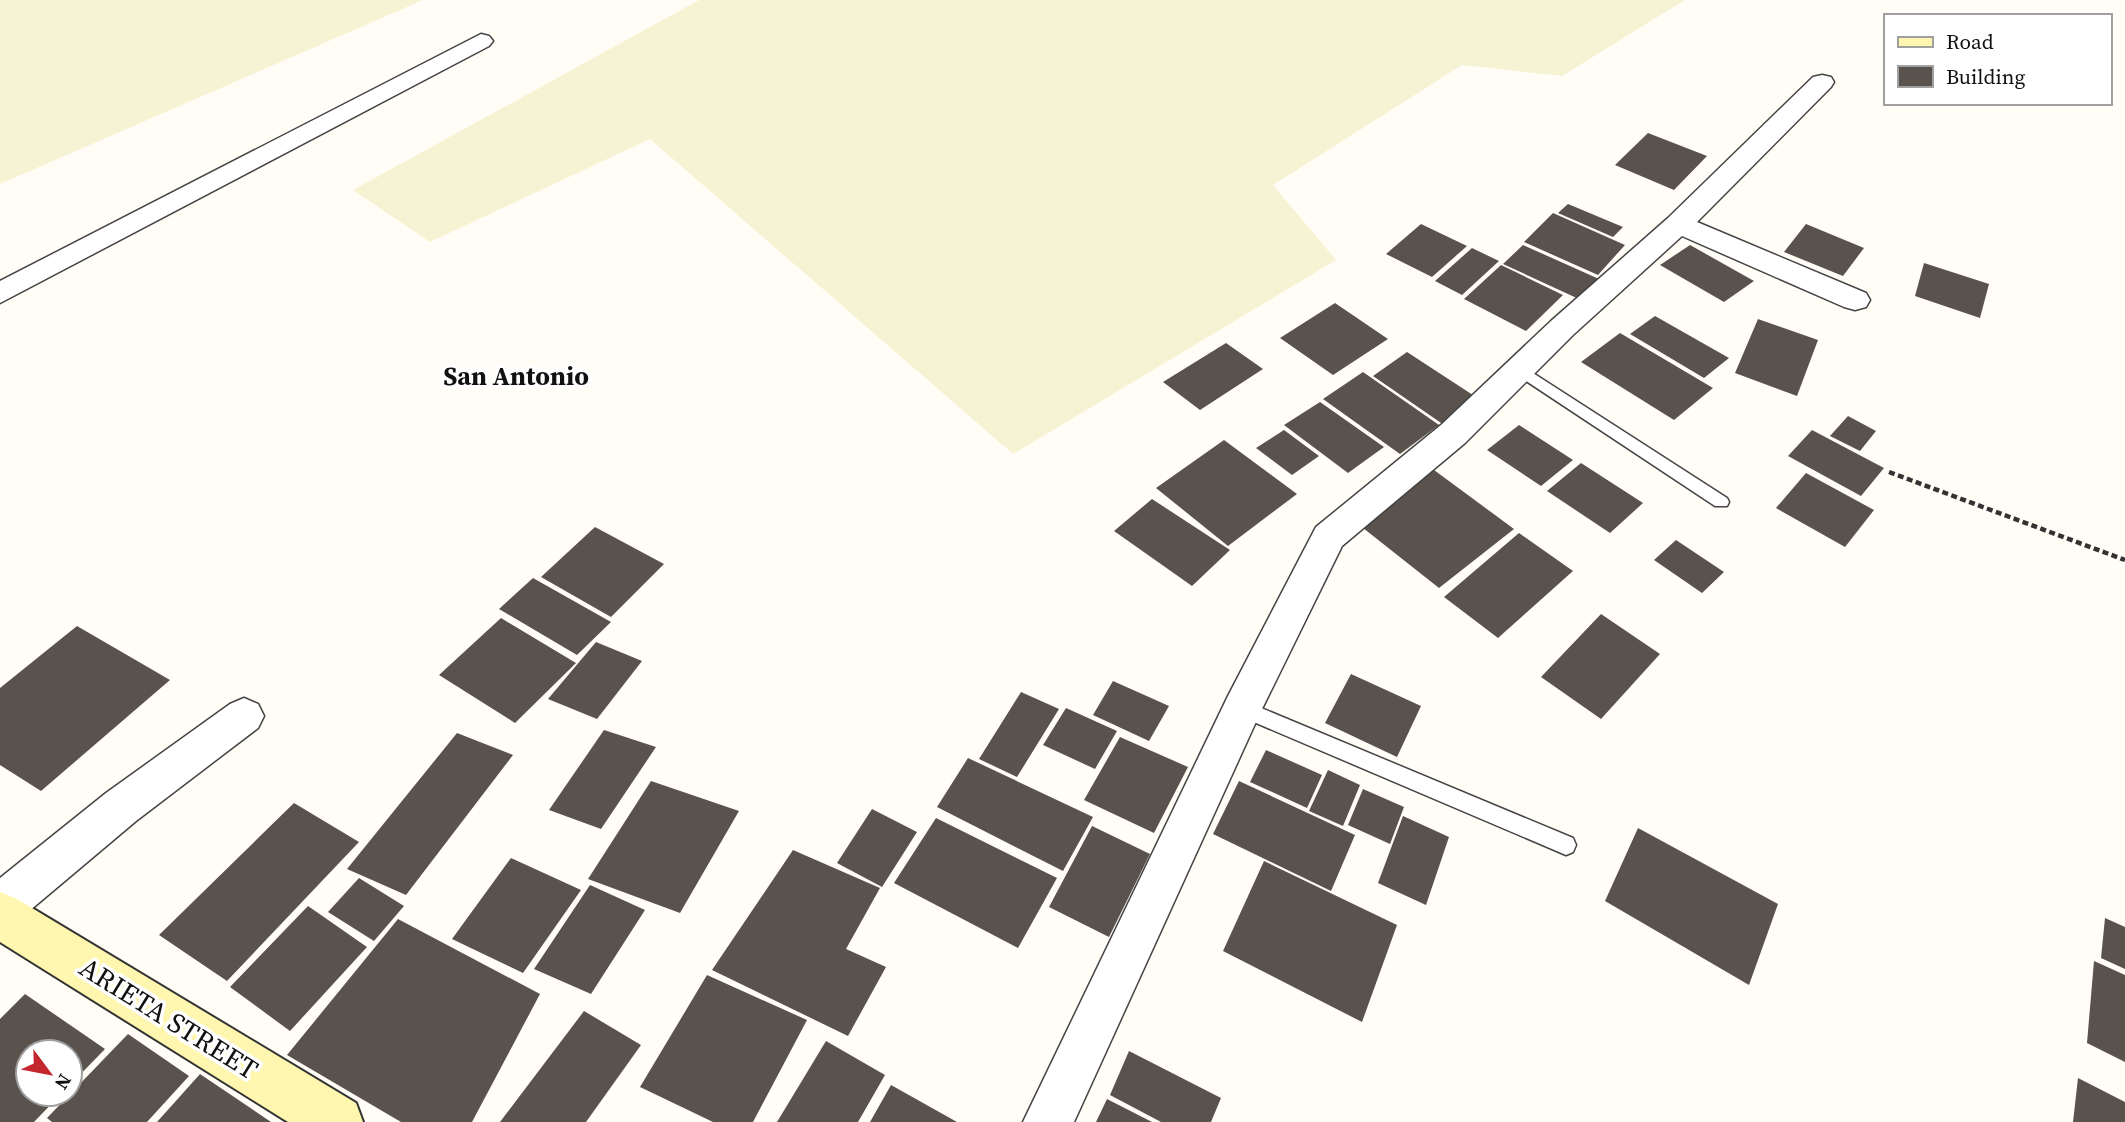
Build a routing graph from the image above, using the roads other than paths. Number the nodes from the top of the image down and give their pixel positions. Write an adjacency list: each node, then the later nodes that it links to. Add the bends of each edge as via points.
1 (481, 41): 4 (street)
2 (1822, 82): 3 (street)
3 (1678, 224): 5 (street); 6 (street)
4 (0, 293)
5 (1855, 300)
6 (1519, 369): 7 (lane); 8 (street, via 1453,434 1329,537)
7 (1721, 502)
8 (1242, 708): 10 (lane); 14 (street)
9 (244, 716): 11 (street, via 121,807)
10 (1566, 845)
11 (0, 906)
12 (0, 915): 13 (street, ARIETA STREET)
13 (337, 1122)
14 (1048, 1122)

